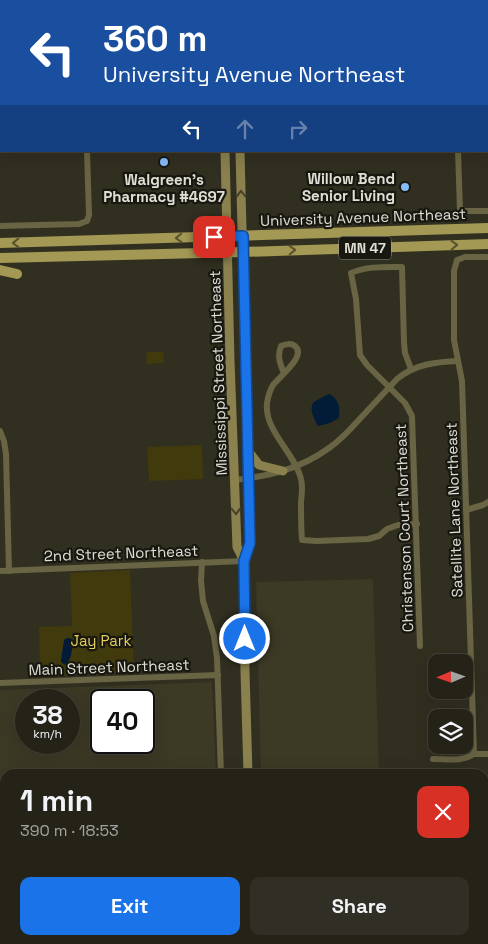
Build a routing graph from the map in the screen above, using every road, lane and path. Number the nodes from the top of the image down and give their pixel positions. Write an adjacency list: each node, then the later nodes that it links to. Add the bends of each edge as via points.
1 (87, 152): 6 (street, via 87,221 79,224)
2 (225, 152): 9 (street, Mississippi Street Northeast)
3 (240, 152): 8 (street, Mississippi Street Northeast, one-way to 3)
4 (458, 152): 5 (street, via 460,212)
5 (488, 211)
6 (0, 226)
7 (488, 228): 8 (main road, University Avenue Northeast / MN 47)
8 (243, 236): 9 (main road, University Avenue Northeast / MN 47); 13 (street, Mississippi Street Northeast)
9 (228, 237): 10 (main road, University Avenue Northeast / MN 47, one-way to 10); 12 (street, Mississippi Street Northeast)
10 (0, 244)
11 (488, 244): 13 (main road, University Avenue Northeast / MN 47, one-way to 11)
12 (228, 252): 13 (main road, University Avenue Northeast / MN 47); 15 (main road, University Avenue Northeast / MN 47); 28 (street, Mississippi Street Northeast)
13 (243, 252): 23 (street, Mississippi Street Northeast)
14 (488, 257): 18 (street, Satellite Lane Northeast, via 461,258 454,266 454,340)
15 (0, 258)
16 (0, 270): 17 (main road)
17 (17, 274)
18 (458, 361): 19 (street); 30 (street, Satellite Lane Northeast, via 462,381)
19 (411, 369): 21 (street); 21 (street, Christenson Court Northeast, via 404,343 402,267 366,268 351,273 360,355)
20 (284, 373): 24 (street, via 272,386 267,417)
21 (389, 387): 24 (street, via 342,438); 31 (street, Christenson Court Northeast, via 405,403 412,416)
22 (0, 431): 25 (street, via 4,441)
23 (248, 451): 26 (street, via 259,465); 27 (street, Mississippi Street Northeast)
24 (296, 467): 26 (street); 31 (street, via 302,491 302,540 368,539 398,525)
25 (3, 472): 35 (street)
26 (283, 472): 27 (street)
27 (249, 478): 28 (street); 32 (street, Mississippi Street Northeast, via 250,543)
28 (235, 480): 32 (street, Mississippi Street Northeast, one-way to 32, via 237,546)
29 (488, 502): 30 (street)
30 (466, 510): 39 (street, Satellite Lane Northeast)
31 (417, 524): 36 (street, Christenson Court Northeast)
32 (244, 561): 33 (street, 2nd Street Northeast); 43 (street, Mississippi Street Northeast)
33 (202, 562): 35 (street, 2nd Street Northeast); 37 (street, via 203,601 216,647)
34 (0, 571): 35 (street, 2nd Street Northeast)
35 (9, 571)
36 (420, 646)
37 (218, 675): 38 (street, Main Street Northeast); 42 (street)
38 (0, 683)
39 (474, 754): 40 (street); 41 (street, via 461,760)
40 (488, 754)
41 (434, 759)
42 (221, 769)
43 (248, 769)

